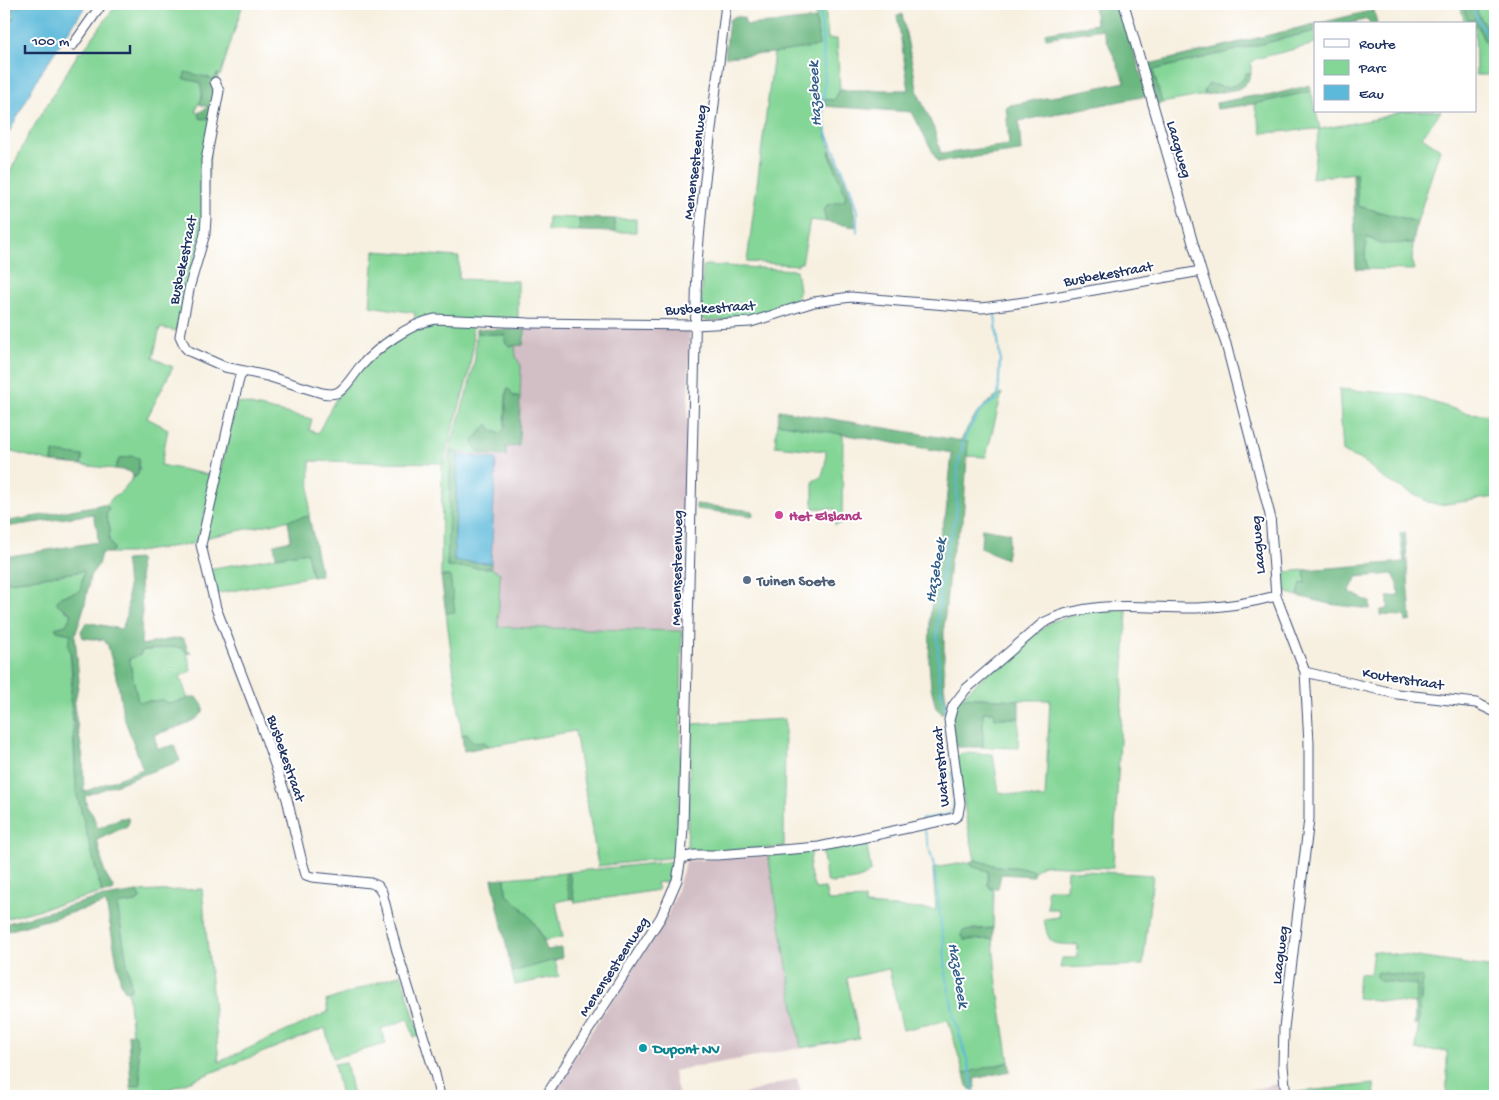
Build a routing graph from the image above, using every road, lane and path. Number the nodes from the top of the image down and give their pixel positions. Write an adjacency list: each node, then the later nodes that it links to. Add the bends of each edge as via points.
1 (102, 4): 4 (street)
2 (726, 4): 7 (street, Menensesteenweg, via 702,204)
3 (1124, 4): 6 (street, Laagweg)
4 (73, 45)
5 (215, 82): 8 (street, Busbekestraat, via 219,91 206,160 205,234 180,336 184,348 225,367)
6 (1201, 271): 7 (street, Busbekestraat, via 982,308 851,297 814,302 751,322); 9 (street, Laagweg, via 1226,344 1270,515)
7 (695, 325): 8 (street, Busbekestraat, via 435,319 424,321 395,338 361,365 340,392 322,394); 12 (street, Menensesteenweg)
8 (245, 372): 13 (street, Busbekestraat, via 238,383 201,545 216,608 275,762 306,875 370,883 382,892)
9 (1276, 596): 10 (street, Laagweg); 12 (street, Waterstraat, via 1214,607 1090,608 1043,623 966,689 953,706 950,720 960,803 954,818 819,846)
10 (1305, 672): 11 (street, Kouterstraat, via 1397,694 1476,703); 15 (street, Laagweg, via 1309,819 1284,1028)
11 (1495, 712)
12 (681, 858): 14 (street, Menensesteenweg, via 662,917)
13 (440, 1096)
14 (546, 1096)
15 (1286, 1096)

